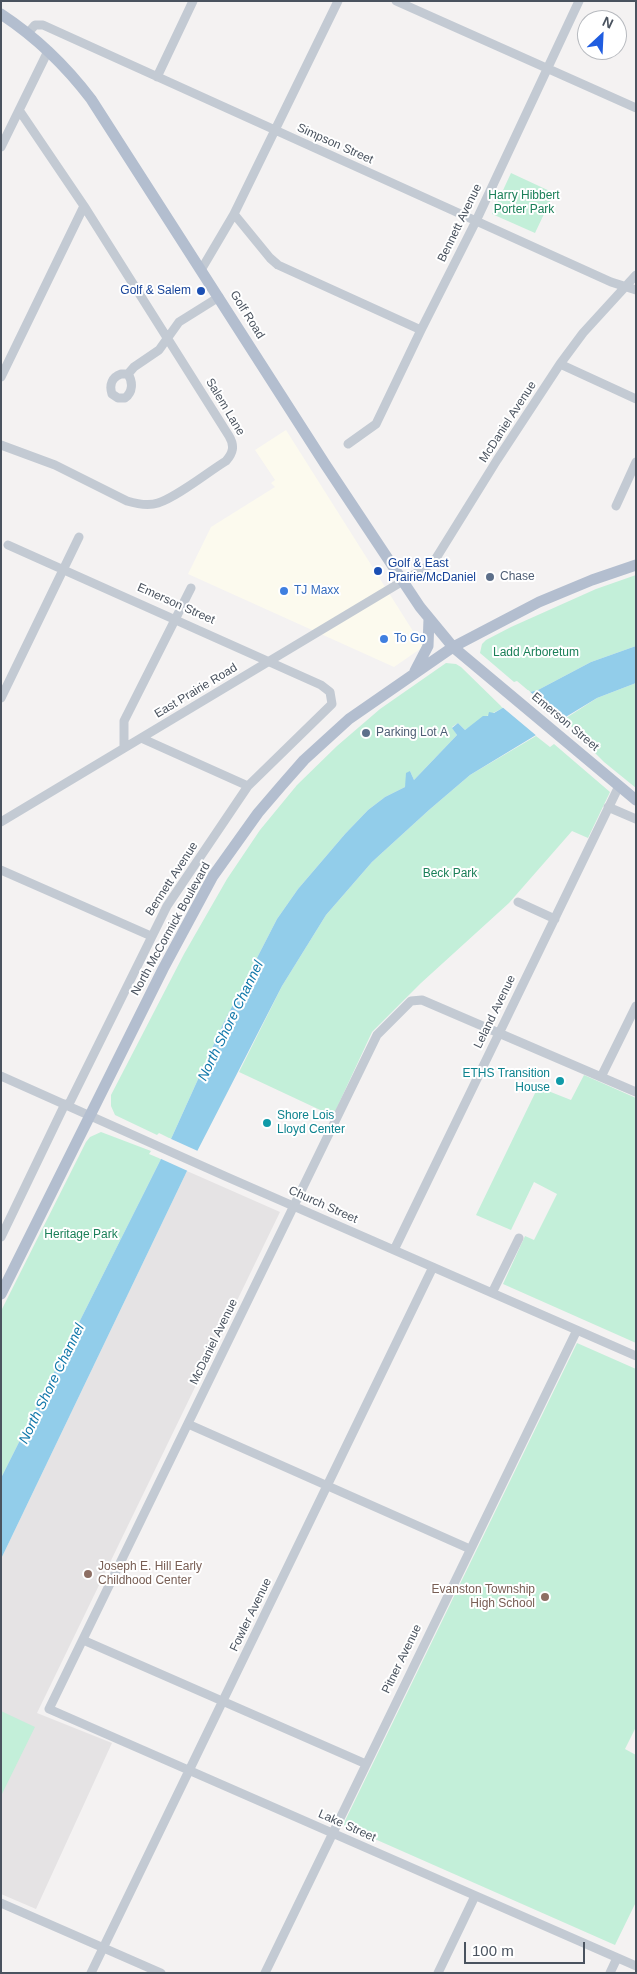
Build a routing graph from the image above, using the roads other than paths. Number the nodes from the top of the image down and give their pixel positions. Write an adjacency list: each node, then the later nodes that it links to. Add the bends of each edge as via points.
1 (193, 1): 9 (street)
2 (338, 1): 12 (street)
3 (396, 1): 8 (street)
4 (579, 1): 8 (street, Bennett Avenue)
5 (1, 14): 6 (main road, Golf Road)
6 (28, 33): 7 (main road, Golf Road); 9 (street, Simpson Street, via 36,25 43,25)
7 (48, 51): 11 (street); 17 (main road, Golf Road, via 91,99)
8 (547, 69): 10 (street); 16 (street, Bennett Avenue)
9 (157, 77): 12 (street, Simpson Street)
10 (636, 108)
11 (19, 110): 13 (street); 14 (street, Salem Lane)
12 (275, 131): 15 (street); 16 (street, Simpson Street)
13 (1, 148)
14 (84, 206): 23 (street, Salem Lane); 26 (street)
15 (234, 214): 17 (street); 22 (street, via 278,265)
16 (476, 221): 19 (street, Simpson Street); 22 (street, Bennett Avenue)
17 (201, 270): 21 (main road, Golf Road)
18 (636, 275): 19 (street, McDaniel Avenue)
19 (626, 287): 20 (street, Simpson Street); 24 (street, McDaniel Avenue, via 583,333)
20 (636, 290)
21 (219, 297): 23 (street, via 179,322); 36 (main road, Golf Road)
22 (421, 330): 28 (street, Bennett Avenue, via 376,424)
23 (168, 339): 25 (street); 29 (street, Salem Lane, via 230,436 233,446 226,461 169,498 157,503 135,503 55,465)
24 (560, 364): 27 (street); 36 (street, McDaniel Avenue, via 433,563)
25 (128, 374)
26 (1, 377)
27 (636, 400)
28 (348, 444)
29 (1, 445)
30 (636, 462): 31 (street)
31 (616, 506)
32 (79, 538): 35 (street)
33 (8, 545): 35 (street, Emerson Street)
34 (636, 565): 40 (main road, North McCormick Boulevard, via 539,602)
35 (64, 570): 38 (street, Emerson Street); 44 (street)
36 (402, 580): 39 (main road, Golf Road); 41 (street, East Prairie Road)
37 (191, 588): 38 (street)
38 (175, 619): 41 (street, Emerson Street); 46 (street, via 124,722)
39 (429, 619): 40 (main road, Golf Road); 42 (main road, via 428,646)
40 (453, 646): 42 (main road, North McCormick Boulevard); 48 (main road, Emerson Street)
41 (270, 661): 43 (street, Emerson Street, via 322,685); 45 (street, East Prairie Road)
42 (413, 674): 63 (main road, North McCormick Boulevard, via 334,732 304,760 258,813 213,876)
43 (330, 692): 47 (street, Bennett Avenue, via 332,704)
44 (1, 698)
45 (142, 738): 46 (street, East Prairie Road); 47 (street)
46 (124, 748): 52 (street, East Prairie Road)
47 (248, 786): 56 (street, Bennett Avenue, via 167,906)
48 (619, 786): 49 (main road, Emerson Street); 50 (street, Leland Avenue)
49 (636, 800)
50 (608, 807): 51 (street); 55 (street, Leland Avenue)
51 (636, 819)
52 (1, 822)
53 (1, 870): 56 (street)
54 (518, 902): 55 (street)
55 (555, 919): 58 (street, Leland Avenue)
56 (151, 936): 62 (street, Bennett Avenue)
57 (636, 1006): 60 (street)
58 (500, 1032): 60 (street); 64 (street, McDaniel Avenue, via 418,999 412,1001 378,1035); 67 (street, Leland Avenue)
59 (1, 1076): 62 (street, Church Street)
60 (601, 1077): 61 (street)
61 (636, 1092)
62 (66, 1105): 63 (street, Church Street); 65 (street, Bennett Avenue)
63 (90, 1115): 64 (street, Church Street); 70 (main road, North McCormick Boulevard)
64 (294, 1207): 67 (street, Church Street); 73 (street, McDaniel Avenue)
65 (1, 1237)
66 (519, 1238): 69 (street)
67 (394, 1250): 68 (street, Church Street)
68 (433, 1267): 69 (street, Church Street); 74 (street, Fowler Avenue)
69 (492, 1293): 71 (street, Church Street)
70 (1, 1294)
71 (577, 1330): 72 (street, Church Street); 75 (street, Pitner Avenue)
72 (636, 1356)
73 (188, 1424): 74 (street); 76 (street, McDaniel Avenue)
74 (328, 1486): 75 (street); 77 (street, Fowler Avenue)
75 (470, 1549): 79 (street, Pitner Avenue)
76 (83, 1640): 77 (street); 78 (street, McDaniel Avenue)
77 (223, 1701): 79 (street); 80 (street, Fowler Avenue)
78 (49, 1709): 80 (street, Lake Street)
79 (366, 1764): 81 (street, Pitner Avenue)
80 (190, 1771): 81 (street, Lake Street); 84 (street, Fowler Avenue)
81 (332, 1834): 82 (street, Lake Street); 89 (street, Pitner Avenue)
82 (475, 1896): 85 (street, Lake Street); 90 (street)
83 (1, 1903): 84 (street)
84 (104, 1948): 87 (street, Fowler Avenue); 88 (street)
85 (617, 1958): 86 (street, Lake Street); 91 (street)
86 (636, 1966)
87 (92, 1973)
88 (161, 1973)
89 (265, 1973)
90 (438, 1973)
91 (610, 1973)

